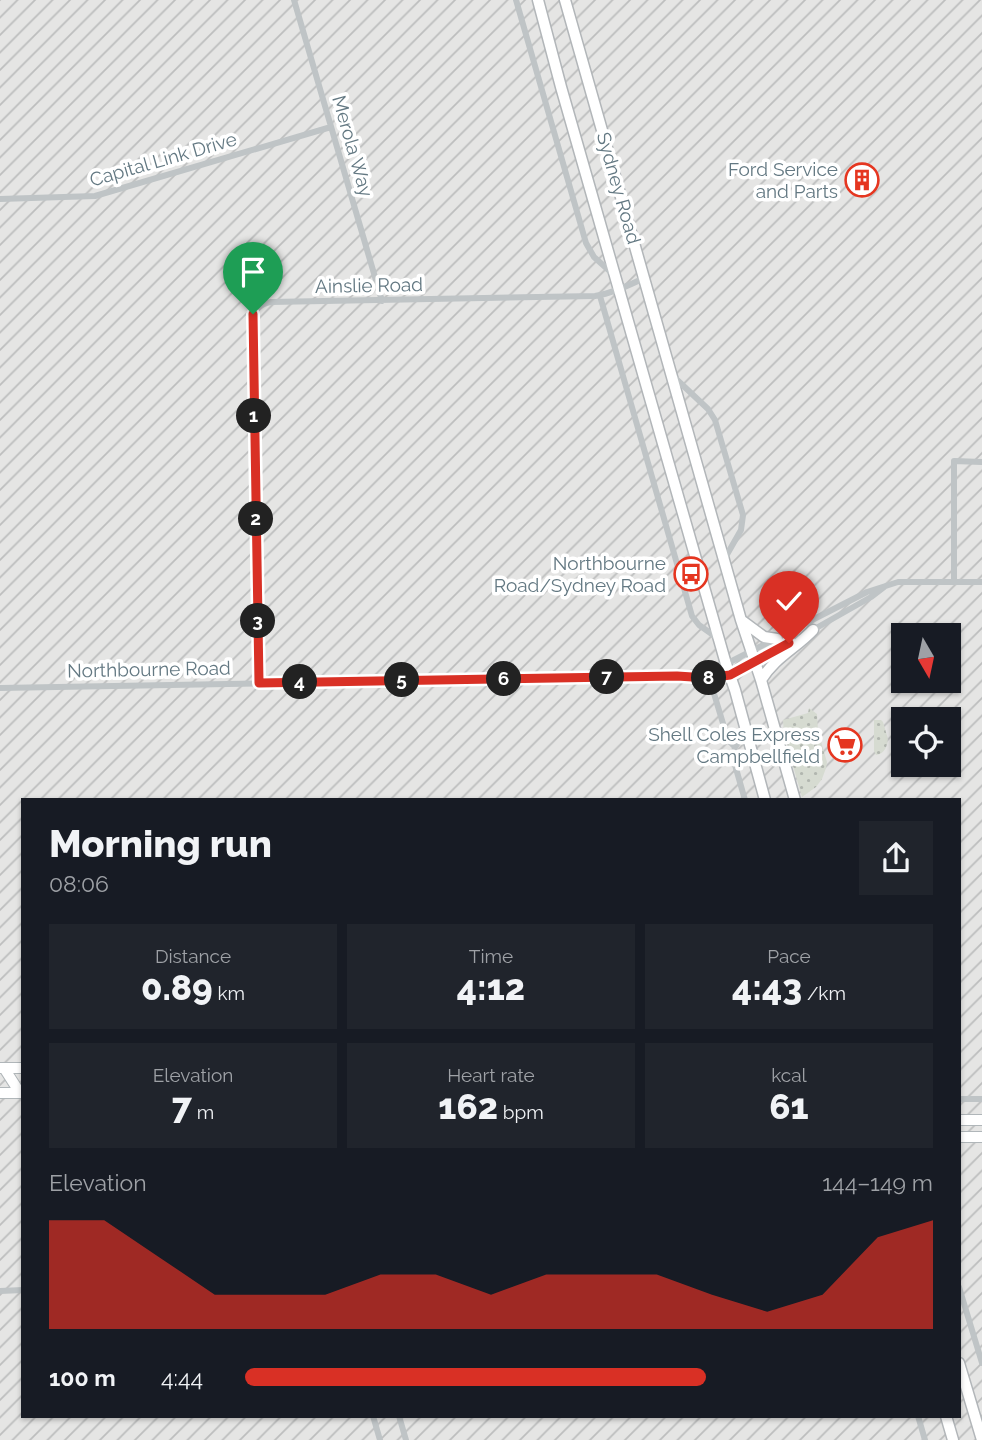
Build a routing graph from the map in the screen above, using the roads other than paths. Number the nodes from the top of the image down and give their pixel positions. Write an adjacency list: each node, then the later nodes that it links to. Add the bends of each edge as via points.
1 (294, 0): 5 (street, Merola Way)
2 (516, 0): 7 (street, Sydney Road, via 586,243)
3 (538, 0): 7 (highway, Sydney Road)
4 (565, 0): 8 (highway, Sydney Road)
5 (331, 127): 6 (street, Capital Link Drive, via 95,197); 11 (street, Merola Way)
6 (0, 199)
7 (615, 275): 9 (highway, Sydney Road)
8 (645, 278): 9 (street, Ainslie Road); 12 (highway, Sydney Road)
9 (620, 290): 10 (street, Ainslie Road); 21 (highway, Sydney Road)
10 (600, 296): 11 (street, Ainslie Road); 21 (street, via 692,616)
11 (382, 300): 27 (street, Ainslie Road, via 271,302 253,314)
12 (673, 376): 14 (highway, Sydney Road); 14 (street, via 712,413 740,503 742,525)
13 (982, 461): 15 (street, via 954,461)
14 (724, 559): 18 (highway, Sydney Road)
15 (954, 582): 16 (street); 17 (street, via 898,582)
16 (982, 582)
17 (884, 587): 19 (street); 20 (street)
18 (741, 620): 20 (highway, via 764,637); 22 (highway, Sydney Road)
19 (813, 630): 22 (street); 26 (highway, via 774,662)
20 (777, 639): 22 (street)
21 (720, 641): 23 (highway, Sydney Road)
22 (752, 657): 23 (street); 23 (street); 26 (highway, Sydney Road)
23 (728, 669): 24 (street, Northbourne Road); 25 (street, Northbourne Road, via 719,677); 29 (highway, Sydney Road)
24 (677, 676): 25 (street, Northbourne Road); 27 (street, Northbourne Road)
25 (702, 678): 30 (street, via 712,687 728,740)
26 (761, 680): 33 (highway, Sydney Road)
27 (259, 683): 28 (street, Northbourne Road)
28 (0, 688)
29 (746, 731): 30 (street); 32 (highway, Sydney Road)
30 (735, 747): 31 (street, via 733,758)
31 (744, 798)
32 (764, 798)
33 (794, 798)
34 (2, 1068): 35 (main road); 37 (main road)
35 (21, 1068)
36 (0, 1093): 37 (main road)
37 (21, 1093)
38 (961, 1099): 39 (street)
39 (982, 1099)
40 (961, 1120): 41 (main road)
41 (982, 1120)
42 (982, 1137): 43 (main road)
43 (961, 1138)
44 (21, 1290): 45 (street)
45 (0, 1291)
46 (961, 1294): 47 (street)
47 (982, 1363)
48 (961, 1370): 57 (highway)
49 (374, 1418): 53 (street)
50 (400, 1418): 54 (street)
51 (919, 1418): 55 (street)
52 (947, 1418): 56 (highway)
53 (380, 1440)
54 (406, 1440)
55 (925, 1440)
56 (953, 1440)
57 (982, 1440)

